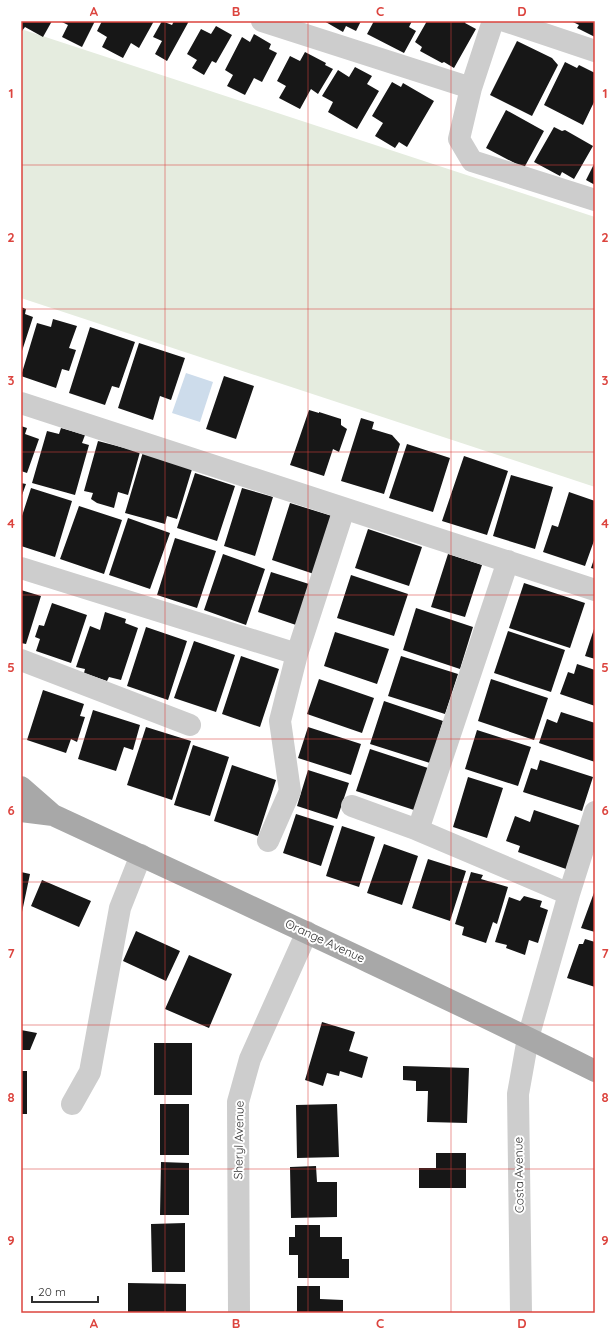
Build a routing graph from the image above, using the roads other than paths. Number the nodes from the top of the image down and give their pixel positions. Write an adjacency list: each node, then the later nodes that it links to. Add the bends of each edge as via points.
1 (262, 21): 5 (street)
2 (493, 21): 5 (street)
3 (505, 21): 4 (street)
4 (595, 51)
5 (471, 88): 6 (street, via 459,139 472,161)
6 (595, 200)
7 (21, 403): 8 (street)
8 (344, 509): 9 (street); 12 (street)
9 (508, 561): 11 (street); 20 (street)
10 (21, 568): 12 (street)
11 (595, 590)
12 (297, 654): 21 (street, via 280,721 290,791)
13 (21, 660): 14 (street)
14 (190, 725)
15 (21, 787): 19 (main road, Orange Avenue)
16 (352, 806): 20 (street)
17 (21, 811): 19 (main road, Orange Avenue)
18 (595, 812): 23 (street, Costa Avenue)
19 (53, 815): 22 (main road, Orange Avenue)
20 (418, 830): 23 (street)
21 (268, 841)
22 (141, 856): 24 (main road, Orange Avenue); 27 (street, via 120,908 90,1072)
23 (568, 894): 25 (street, Costa Avenue)
24 (307, 932): 25 (main road, Orange Avenue); 28 (street, Sheryl Avenue, via 250,1059 238,1102)
25 (528, 1038): 26 (main road, Orange Avenue); 29 (street, Costa Avenue, via 518,1094)
26 (595, 1071)
27 (72, 1104)
28 (239, 1313)
29 (521, 1313)

